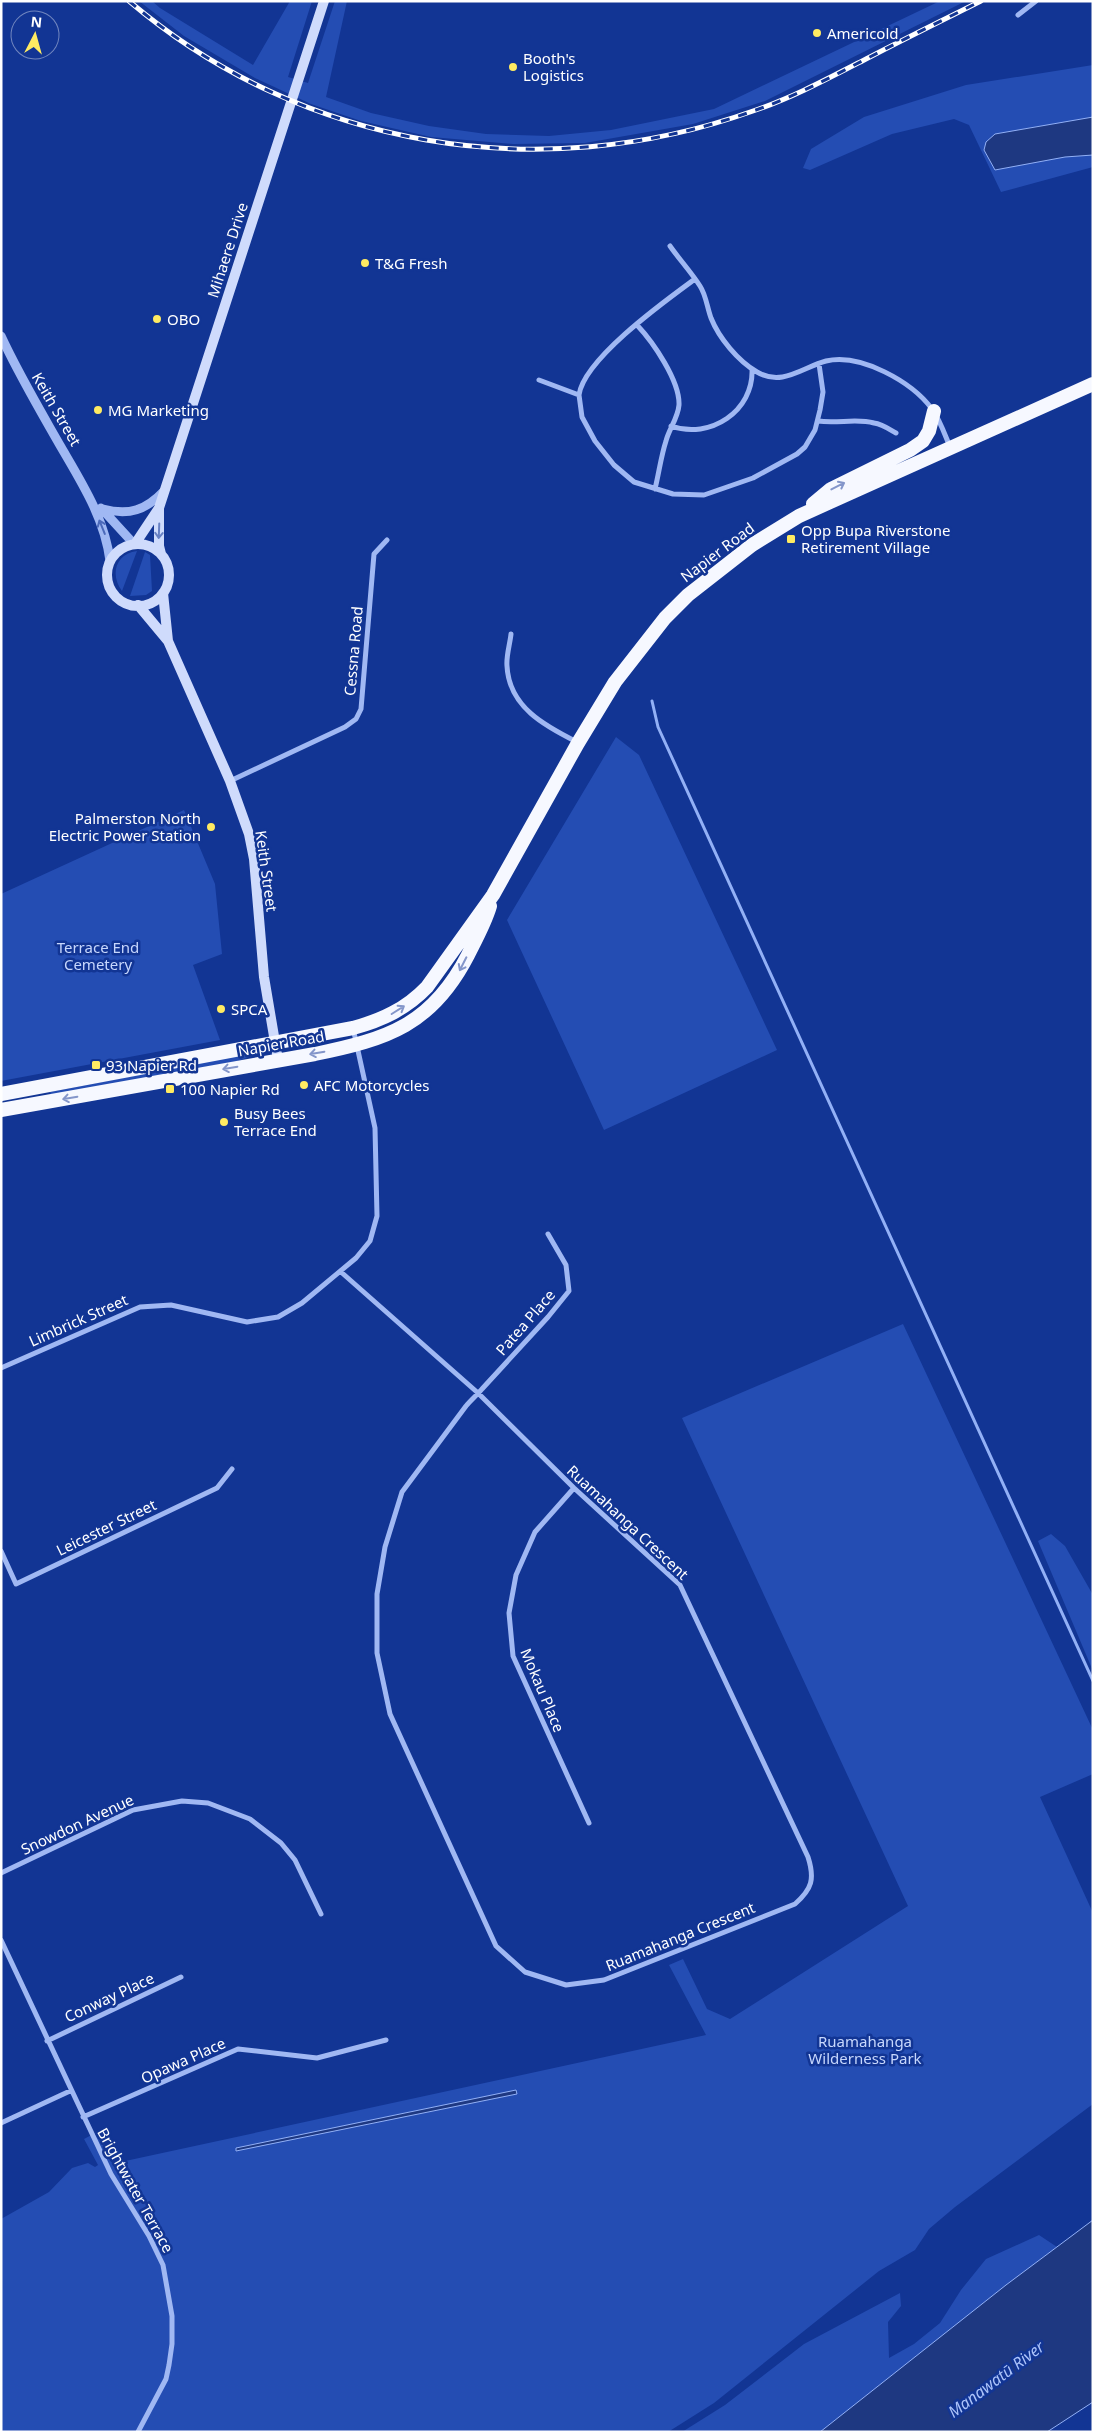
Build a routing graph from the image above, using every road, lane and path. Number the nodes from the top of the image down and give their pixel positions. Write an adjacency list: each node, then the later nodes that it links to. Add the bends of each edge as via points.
1 (324, 1): 19 (main road, Mihaere Drive)
2 (1036, 1): 3 (street)
3 (1018, 15)
4 (670, 246): 5 (street)
5 (695, 279): 6 (street); 9 (street, via 717,328 740,360)
6 (637, 325): 12 (street, via 586,375); 15 (street, via 653,345 677,391 679,407)
7 (1, 336): 20 (street, Keith Street)
8 (819, 364): 9 (street, via 774,378); 13 (street, via 842,360 880,370 905,383); 14 (street, via 823,392)
9 (752, 369): 15 (street, via 753,379 744,400 724,421 702,430)
10 (539, 380): 12 (street)
11 (1093, 384): 17 (highway, Napier Road)
12 (579, 395): 18 (street, via 582,417 614,465 634,482)
13 (934, 412): 17 (street); 23 (highway, one-way to 13, via 831,489 922,441 929,431)
14 (818, 421): 16 (street, via 876,423); 18 (street, via 805,447 753,478 704,495 673,494)
15 (671, 426): 18 (street)
16 (896, 433)
17 (950, 448): 23 (highway, Napier Road)
18 (654, 489)
19 (164, 490): 21 (main road, Mihaere Drive); 22 (street, via 148,506 136,511 116,513)
20 (89, 495): 22 (street, Keith Street); 27 (street, Keith Street, one-way to 20, via 103,527)
21 (158, 508): 25 (main road, Mihaere Drive); 26 (main road, Mihaere Drive, one-way to 26)
22 (103, 510): 25 (street, Keith Street)
23 (799, 516): 32 (highway, Napier Road, via 726,563 665,618 615,682)
24 (387, 540): 33 (street, Cessna Road, via 374,554 361,709 356,719)
25 (134, 544): 26 (main road, via 144,544); 27 (main road, via 120,550)
26 (161, 554): 28 (main road, via 169,577)
27 (110, 561): 29 (main road, via 107,576 111,590 123,602)
28 (163, 593): 29 (main road, via 151,602); 31 (main road, Keith Street)
29 (138, 605): 31 (main road, Keith Street)
30 (511, 634): 32 (street, via 507,665 511,688 520,705)
31 (168, 641): 33 (main road, Keith Street)
32 (578, 743): 34 (highway, Napier Road)
33 (230, 781): 36 (main road, Keith Street, via 249,834 254,859 264,976)
34 (493, 896): 35 (highway, Napier Road, one-way to 34, via 381,1020 416,998); 37 (highway, Napier Road, one-way to 37, via 471,949 443,995 402,1028)
35 (353, 1028): 36 (highway, Napier Road); 37 (street, Limbrick Street)
36 (275, 1043): 38 (main road, Keith Street); 39 (highway, Napier Road)
37 (357, 1046): 38 (highway, Napier Road, one-way to 38); 44 (street, Limbrick Street, via 374,1128 377,1216 370,1241)
38 (278, 1060): 41 (highway, Napier Road, one-way to 41)
39 (40, 1087): 40 (highway, Napier Road); 41 (highway)
40 (1, 1094)
41 (43, 1102): 42 (highway, Napier Road)
42 (1, 1110)
43 (548, 1234): 46 (street, Patea Place, via 566,1265 568,1291 548,1318)
44 (341, 1272): 45 (street, Limbrick Street, via 292,1310 264,1321 234,1321 171,1306 140,1307); 46 (street, Ruamahanga Crescent)
45 (1, 1368)
46 (478, 1393): 48 (street, Ruamahanga Crescent); 48 (street, Ruamahanga Crescent, via 402,1492 385,1547 379,1584 376,1653 390,1714 496,1946 525,1972 566,1985 604,1980 795,1904 808,1891 813,1875 808,1857 680,1585)
47 (232, 1469): 49 (street, Leicester Street, via 217,1488 16,1584)
48 (574, 1488): 50 (street, Mokau Place, via 535,1532 516,1575 509,1614 513,1656)
49 (1, 1551)
50 (589, 1823)
51 (1, 1873): 52 (street, Snowdon Avenue, via 133,1810 182,1801 208,1803 250,1819 281,1843 295,1860)
52 (321, 1914)
53 (1, 1940): 55 (street, Brightwater Terrace)
54 (181, 1977): 55 (street, Conway Place)
55 (47, 2040): 57 (street, Brightwater Terrace)
56 (386, 2040): 58 (street, Opawa Place, via 317,2058 238,2049)
57 (70, 2091): 58 (street, Brightwater Terrace); 59 (street)
58 (82, 2117): 60 (street, Brightwater Terrace, via 110,2174 158,2252 168,2290 172,2323 170,2365 164,2384)
59 (1, 2123)
60 (138, 2432)

